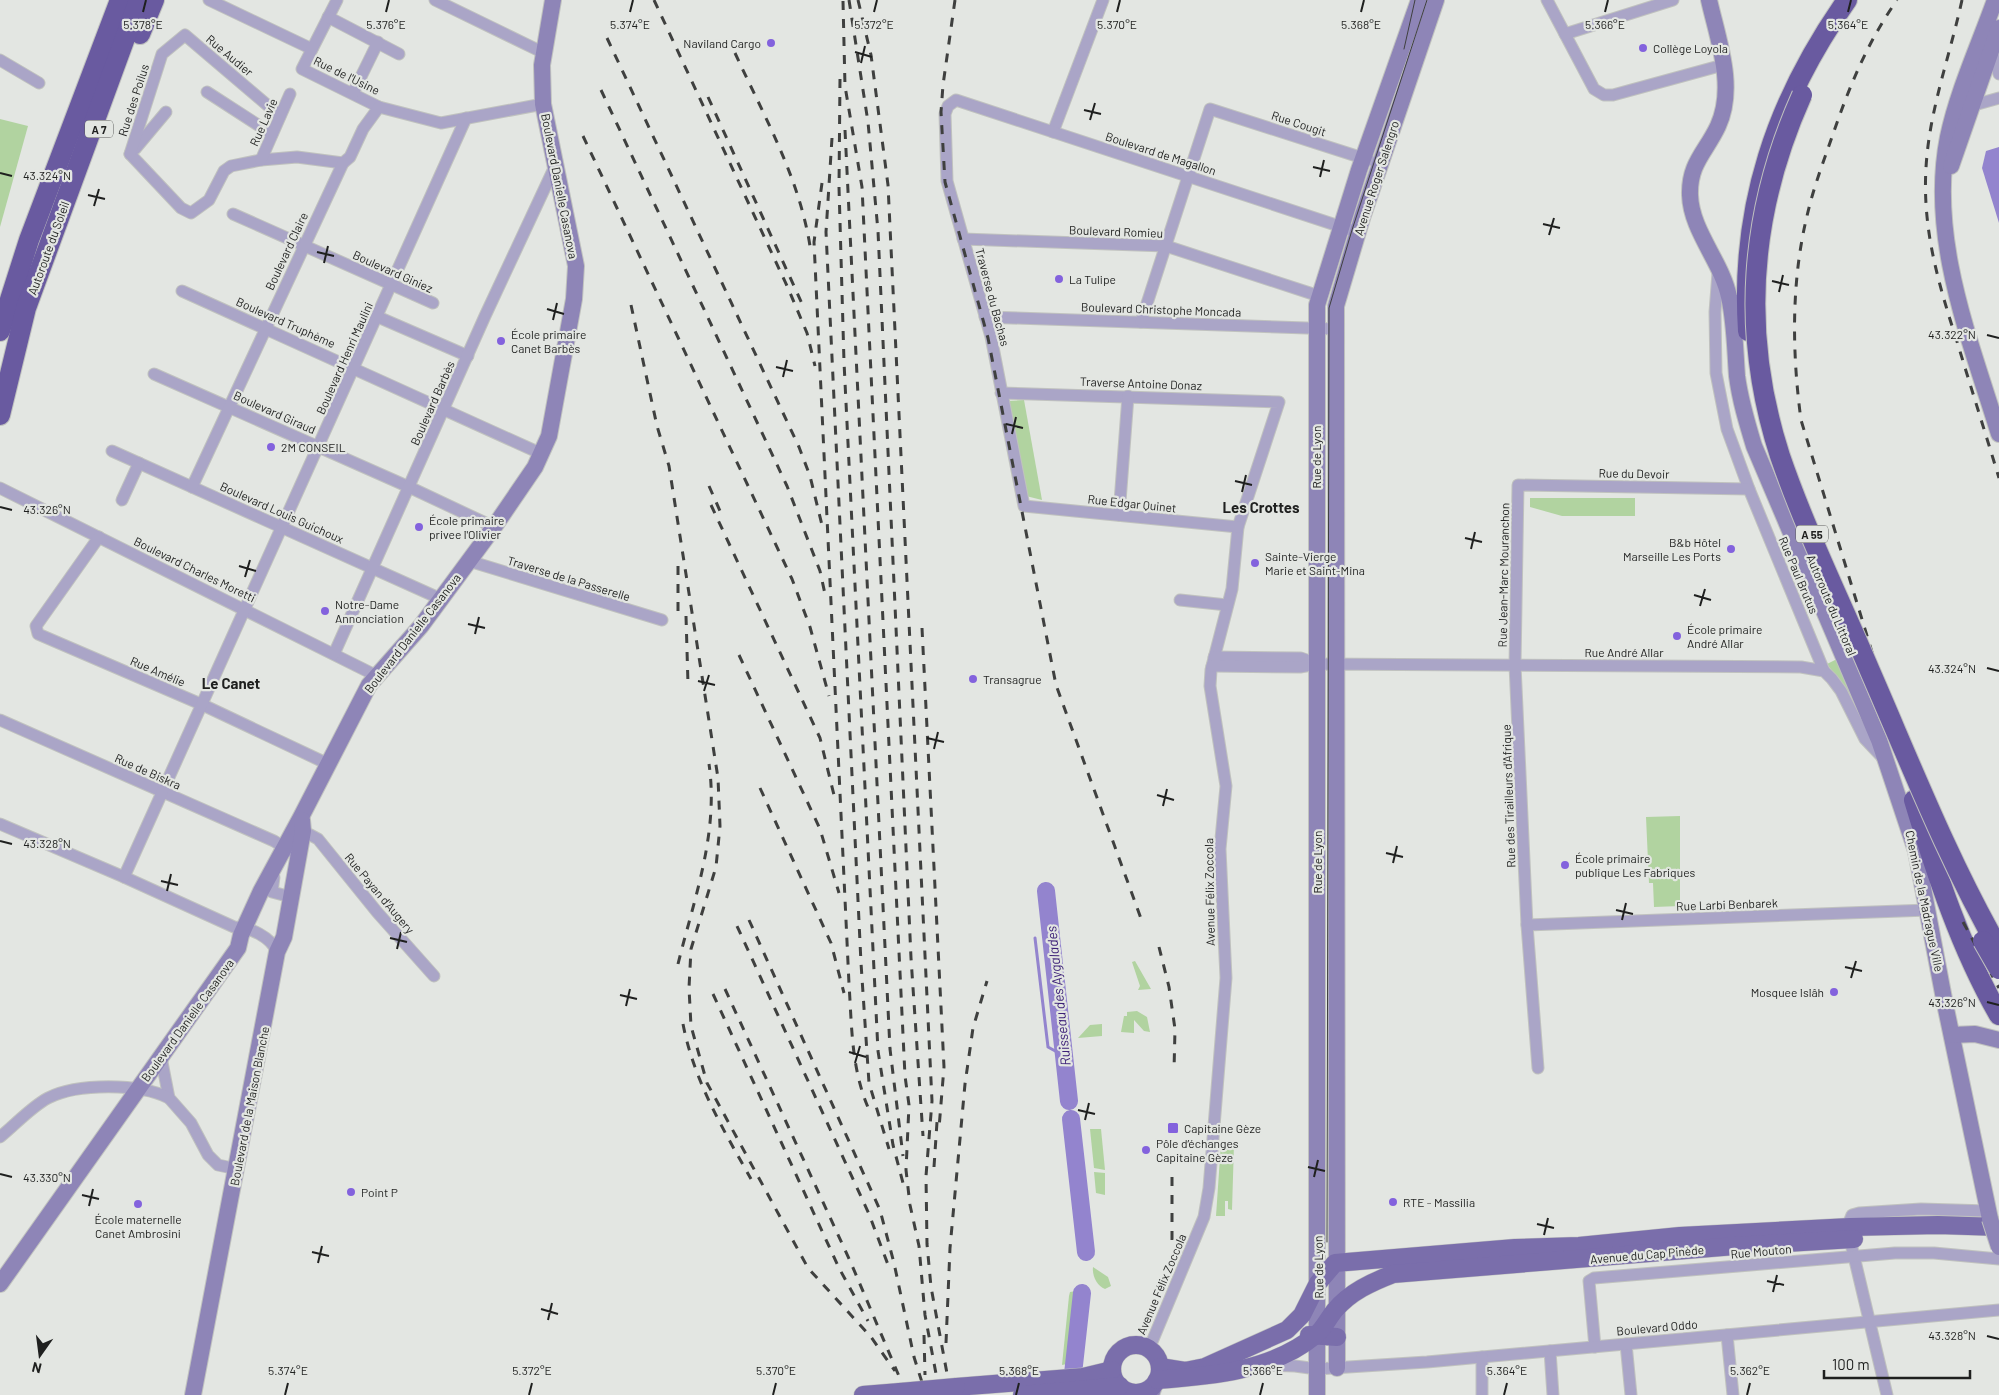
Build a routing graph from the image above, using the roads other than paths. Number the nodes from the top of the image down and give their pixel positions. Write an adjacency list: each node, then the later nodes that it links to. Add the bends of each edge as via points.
1 (118, 0): 70 (highway, Autoroute du Soleil / A 7, via 29,240)
2 (139, 0): 58 (highway, Autoroute du Soleil / A 7)
3 (154, 0): 58 (highway, A 7)
4 (209, 0): 21 (street, Rue de l'Usine)
5 (336, 0): 17 (street)
6 (435, 0): 23 (street)
7 (553, 0): 23 (street, Boulevard Danielle Casanova)
8 (1103, 0): 42 (street)
9 (1419, 0): 45 (street, Avenue Roger Salengro)
10 (1436, 0): 48 (street, Avenue Roger Salengro)
11 (1546, 0): 19 (street)
12 (1673, 0): 19 (street)
13 (1709, 0): 27 (street, Chemin de la Madrague Ville)
14 (1847, 0): 117 (highway, Autoroute du Littoral / A 55, via 1823,34 1796,83 1764,168 1747,262 1749,356 1758,413 1769,453)
15 (1859, 0): 128 (highway, Autoroute du Littoral / A 55, bridge, via 1813,70 1782,141 1772,174 1756,271 1759,359 1772,427 1800,506 1946,847)
16 (1995, 0): 38 (street)
17 (328, 17): 20 (street); 21 (street)
18 (1999, 28): 22 (street)
19 (1566, 34): 27 (street, via 1594,89 1604,95)
20 (378, 42): 25 (street); 31 (street)
21 (312, 49): 31 (street, Rue de l'Usine, via 302,69)
22 (1991, 50): 28 (street); 36 (street)
23 (544, 53): 35 (street, Boulevard Danielle Casanova)
24 (162, 54): 40 (street, Rue Audier, via 185,35); 44 (street, Rue des Poilus)
25 (400, 54)
26 (0, 60): 29 (street)
27 (1723, 65): 59 (street, Chemin de la Madrague Ville, via 1727,90 1723,110 1718,127 1698,157 1691,176 1690,195 1696,220)
28 (1999, 74)
29 (39, 83)
30 (207, 92): 43 (street)
31 (352, 93): 37 (street, Rue de l'Usine)
32 (290, 94): 40 (street, Rue Lavie)
33 (1999, 98): 36 (street)
34 (956, 100): 42 (street, Boulevard de Magallon); 55 (street, Traverse du Bachas, via 948,106 945,114 947,181)
35 (543, 104): 41 (street, Rue de l'Usine); 49 (street, Boulevard Danielle Casanova)
36 (1972, 106): 38 (street); 51 (street)
37 (379, 107): 41 (street, Rue de l'Usine, via 430,122); 47 (street, Boulevard Claire, via 363,129 350,157)
38 (1955, 110): 51 (street, via 1948,138)
39 (166, 112): 44 (street)
40 (280, 116): 43 (street, Rue Lavie)
41 (466, 118): 60 (street, Boulevard Henri Maulini)
42 (1053, 132): 50 (street, Boulevard de Magallon)
43 (272, 134): 46 (street, Rue Lavie)
44 (130, 154): 46 (street, via 181,208 191,213 209,200 224,171 231,166)
45 (1364, 158): 48 (street, Rue Cougit); 50 (street, Rue Cougit, via 1210,109); 53 (street, Avenue Roger Salengro)
46 (261, 160): 47 (street, via 297,157)
47 (343, 163): 56 (street, Boulevard Claire)
48 (1380, 163): 54 (street, Avenue Roger Salengro)
49 (556, 164): 71 (street, Boulevard Barbès); 84 (street, Boulevard Danielle Casanova, via 576,266 549,436)
50 (1187, 176): 53 (street, Boulevard de Magallon); 57 (street)
51 (1944, 184): 81 (street, via 1945,234 1952,278)
52 (233, 214): 56 (street, Boulevard Giniez)
53 (1341, 227): 54 (street, Boulevard de Magallon); 62 (street, Avenue Roger Salengro)
54 (1358, 232): 69 (street, Avenue Roger Salengro, via 1336,306)
55 (963, 239): 57 (street, Boulevard Romieu); 65 (street, Traverse du Bachas)
56 (304, 246): 60 (street, Boulevard Giniez); 67 (street, Boulevard Claire)
57 (1166, 246): 62 (street, Boulevard Romieu); 66 (street)
58 (44, 258): 80 (highway, Autoroute du Soleil / A 7, via 18,336)
59 (1717, 266): 90 (street, Rue Paul Brutus, via 1716,373 1727,429); 114 (street, Chemin de la Madrague Ville, via 1730,298 1743,411 1754,446 1880,740)
60 (392, 285): 63 (street, Boulevard Giniez); 64 (street, Boulevard Henri Maulini)
61 (182, 290): 67 (street, Boulevard Truphème)
62 (1319, 296): 68 (street, Avenue Roger Salengro)
63 (433, 303)
64 (378, 317): 71 (street); 73 (street, Boulevard Henri Maulini)
65 (985, 317): 66 (street, Boulevard Christophe Moncada); 75 (street, Traverse du Bachas)
66 (1141, 322): 68 (street, Boulevard Christophe Moncada)
67 (265, 327): 73 (street, Boulevard Truphème); 78 (street, Boulevard Claire)
68 (1316, 329): 69 (street, Boulevard Christophe Moncada); 107 (street, Rue de Lyon)
69 (1336, 329): 72 (street, Avenue Roger Salengro)
70 (0, 331)
71 (468, 356): 79 (street, Boulevard Barbès)
72 (1335, 360): 108 (street, Rue de Lyon)
73 (354, 368): 79 (street, Boulevard Truphème); 82 (street, Boulevard Henri Maulini)
74 (154, 374): 78 (street, Boulevard Giraud)
75 (1001, 393): 76 (street, Traverse Antoine Donaz); 92 (street, Traverse du Bachas)
76 (1128, 396): 77 (street, Traverse Antoine Donaz); 93 (street)
77 (1279, 402): 95 (street, Avenue Félix Zoccola)
78 (230, 408): 82 (street, Boulevard Giraud); 87 (street, Boulevard Claire)
79 (444, 409): 84 (street, Boulevard Truphème); 88 (street, Boulevard Barbès)
80 (0, 415)
81 (1999, 434)
82 (319, 447): 88 (street, Boulevard Giraud); 96 (street, Boulevard Henri Maulini)
83 (112, 451): 85 (street, Boulevard Louis Guichoux)
84 (542, 454): 94 (street, Boulevard Danielle Casanova)
85 (139, 463): 87 (street, Boulevard Louis Guichoux); 91 (street)
86 (1518, 485): 90 (street, Rue du Devoir); 109 (street, Rue Jean-Marc Mouranchon)
87 (192, 487): 96 (street, Boulevard Louis Guichoux)
88 (409, 487): 94 (street, Boulevard Giraud); 99 (street, Boulevard Barbès)
89 (0, 488): 97 (street, Boulevard Charles Moretti)
90 (1749, 489): 110 (street, Rue Paul Brutus)
91 (122, 500)
92 (1024, 506): 93 (street, Rue Edgar Quinet)
93 (1119, 515): 95 (street, Rue Edgar Quinet)
94 (494, 527): 98 (street, Boulevard Danielle Casanova)
95 (1238, 527): 102 (street, Avenue Félix Zoccola, via 1232,589)
96 (283, 528): 99 (street, Boulevard Louis Guichoux); 103 (street, Boulevard Henri Maulini)
97 (99, 536): 103 (street, Boulevard Charles Moretti); 112 (street, Rue Amélie, via 36,626 38,634)
98 (469, 561): 100 (street, Boulevard Danielle Casanova); 104 (street, Traverse de la Passerelle)
99 (374, 569): 100 (street, Boulevard Louis Guichoux); 105 (street, Boulevard Barbès, via 350,613)
100 (441, 599): 111 (street, Boulevard Danielle Casanova)
101 (1180, 600): 102 (street)
102 (1227, 605): 106 (street, Avenue Félix Zoccola)
103 (246, 610): 105 (street, Boulevard Charles Moretti); 112 (street, Boulevard Henri Maulini)
104 (662, 620)
105 (334, 654): 111 (street, Boulevard Charles Moretti)
106 (1213, 662): 107 (street, Rue André Allar, via 1300,667); 160 (street, Avenue Félix Zoccola, via 1210,686 1226,786 1220,850 1226,978 1209,1188 1204,1217)
107 (1317, 664): 108 (street, Rue André Allar); 149 (street, Rue de Lyon)
108 (1336, 664): 109 (street, Rue André Allar); 147 (street, Rue de Lyon)
109 (1515, 665): 110 (street, Rue André Allar, via 1797,667); 124 (street, Rue des Tirailleurs d'Afrique)
110 (1824, 671): 114 (street, via 1842,691 1865,739)
111 (377, 676): 115 (street, Boulevard Danielle Casanova, via 369,685)
112 (203, 705): 115 (street, Rue Amélie); 116 (street, Boulevard Henri Maulini)
113 (0, 720): 116 (street, Rue de Biskra)
114 (1884, 759): 123 (street, Chemin de la Madrague Ville, via 1910,827)
115 (328, 764): 119 (street, Boulevard Danielle Casanova)
116 (163, 792): 120 (street, Rue de Biskra); 121 (street, Boulevard Henri Maulini)
117 (1914, 800): 130 (highway, Autoroute du Littoral / A 55, bridge, via 1970,918); 132 (highway, via 1969,955)
118 (0, 824): 121 (street)
119 (302, 824): 120 (street, Boulevard Danielle Casanova); 122 (street, Boulevard de la Maison Blanche); 131 (street, Rue Payan d'Augery, via 318,838)
120 (282, 852): 122 (street, via 292,854); 122 (street, via 272,892); 125 (street, Boulevard Danielle Casanova)
121 (124, 877): 125 (street, via 234,927)
122 (292, 891): 129 (street, Boulevard de la Maison Blanche, via 284,937)
123 (1928, 910): 124 (street, Rue Larbi Benbarek); 133 (street, Chemin de la Madrague Ville)
124 (1527, 925): 136 (street, Rue des Tirailleurs d'Afrique)
125 (245, 927): 126 (street); 127 (street, Boulevard Danielle Casanova)
126 (262, 937): 127 (street, via 254,937); 129 (street, via 274,945)
127 (238, 948): 135 (street, Boulevard Danielle Casanova)
128 (1999, 949)
129 (277, 952): 140 (street, Boulevard de la Maison Blanche)
130 (1999, 969)
131 (434, 976)
132 (1999, 1015)
133 (1952, 1035): 134 (street, via 1975,1034); 141 (street, Chemin de la Madrague Ville)
134 (1999, 1040)
135 (160, 1057): 137 (street, Boulevard Danielle Casanova); 138 (street)
136 (1538, 1068)
137 (138, 1089): 138 (street, via 154,1090); 139 (street, via 66,1090 46,1099); 150 (street, Boulevard Danielle Casanova)
138 (169, 1098): 140 (street, via 191,1123 212,1161)
139 (0, 1137)
140 (237, 1169): 170 (street, Boulevard de la Maison Blanche)
141 (1992, 1219): 144 (main road, Avenue du Cap Pinède); 145 (street, Chemin de la Madrague Ville, bridge)
142 (1999, 1236): 144 (main road, Avenue du Cap Pinède, via 1935,1233)
143 (1746, 1239): 144 (main road, Avenue du Cap Pinède); 147 (main road, Avenue du Cap Pinède); 148 (street); 151 (main road, Avenue du Cap Pinède, via 1393,1274 1368,1283)
144 (1852, 1241): 146 (street, Rue Mouton); 148 (street, Rue Mouton); 153 (street)
145 (1999, 1248)
146 (1999, 1259)
147 (1335, 1263): 149 (main road); 151 (street, Rue de Lyon)
148 (1753, 1266): 159 (street, Rue Mouton, via 1590,1278)
149 (1318, 1283): 154 (street, Rue de Lyon); 157 (main road, via 1302,1315 1287,1330)
150 (0, 1284)
151 (1336, 1308): 154 (main road, Avenue du Cap Pinède); 156 (street, Rue de Lyon)
152 (1999, 1310): 153 (street, Boulevard Oddo)
153 (1870, 1322): 155 (street, Boulevard Oddo); 178 (street)
154 (1318, 1334): 156 (main road); 157 (main road); 163 (main road, via 1284,1355); 165 (street, Rue de Lyon)
155 (1727, 1334): 158 (street, Boulevard Oddo); 177 (street)
156 (1337, 1337): 164 (street, Rue de Lyon)
157 (1267, 1341): 167 (main road, via 1205,1367)
158 (1626, 1344): 159 (street, Boulevard Oddo); 176 (street)
159 (1595, 1347): 161 (street, Boulevard Oddo)
160 (1149, 1349): 166 (main road, via 1137,1345 1124,1348 1115,1357); 167 (main road, via 1157,1358)
161 (1550, 1352): 162 (street, Boulevard Oddo); 175 (street)
162 (1482, 1357): 164 (street, Boulevard Oddo); 174 (street)
163 (1256, 1365): 165 (street, Boulevard Oddo); 167 (main road, via 1212,1376)
164 (1337, 1368): 165 (street, Boulevard Oddo)
165 (1317, 1369): 173 (street, Rue de Lyon)
166 (1112, 1370): 169 (main road); 169 (main road, via 1115,1380)
167 (1156, 1381): 169 (main road, via 1141,1392)
168 (1056, 1386): 169 (main road); 171 (main road, bridge, via 956,1386); 172 (main road)
169 (1106, 1389)
170 (193, 1395)
171 (863, 1395)
172 (1022, 1395)
173 (1318, 1395)
174 (1482, 1395)
175 (1553, 1395)
176 (1632, 1395)
177 (1733, 1395)
178 (1887, 1395)

